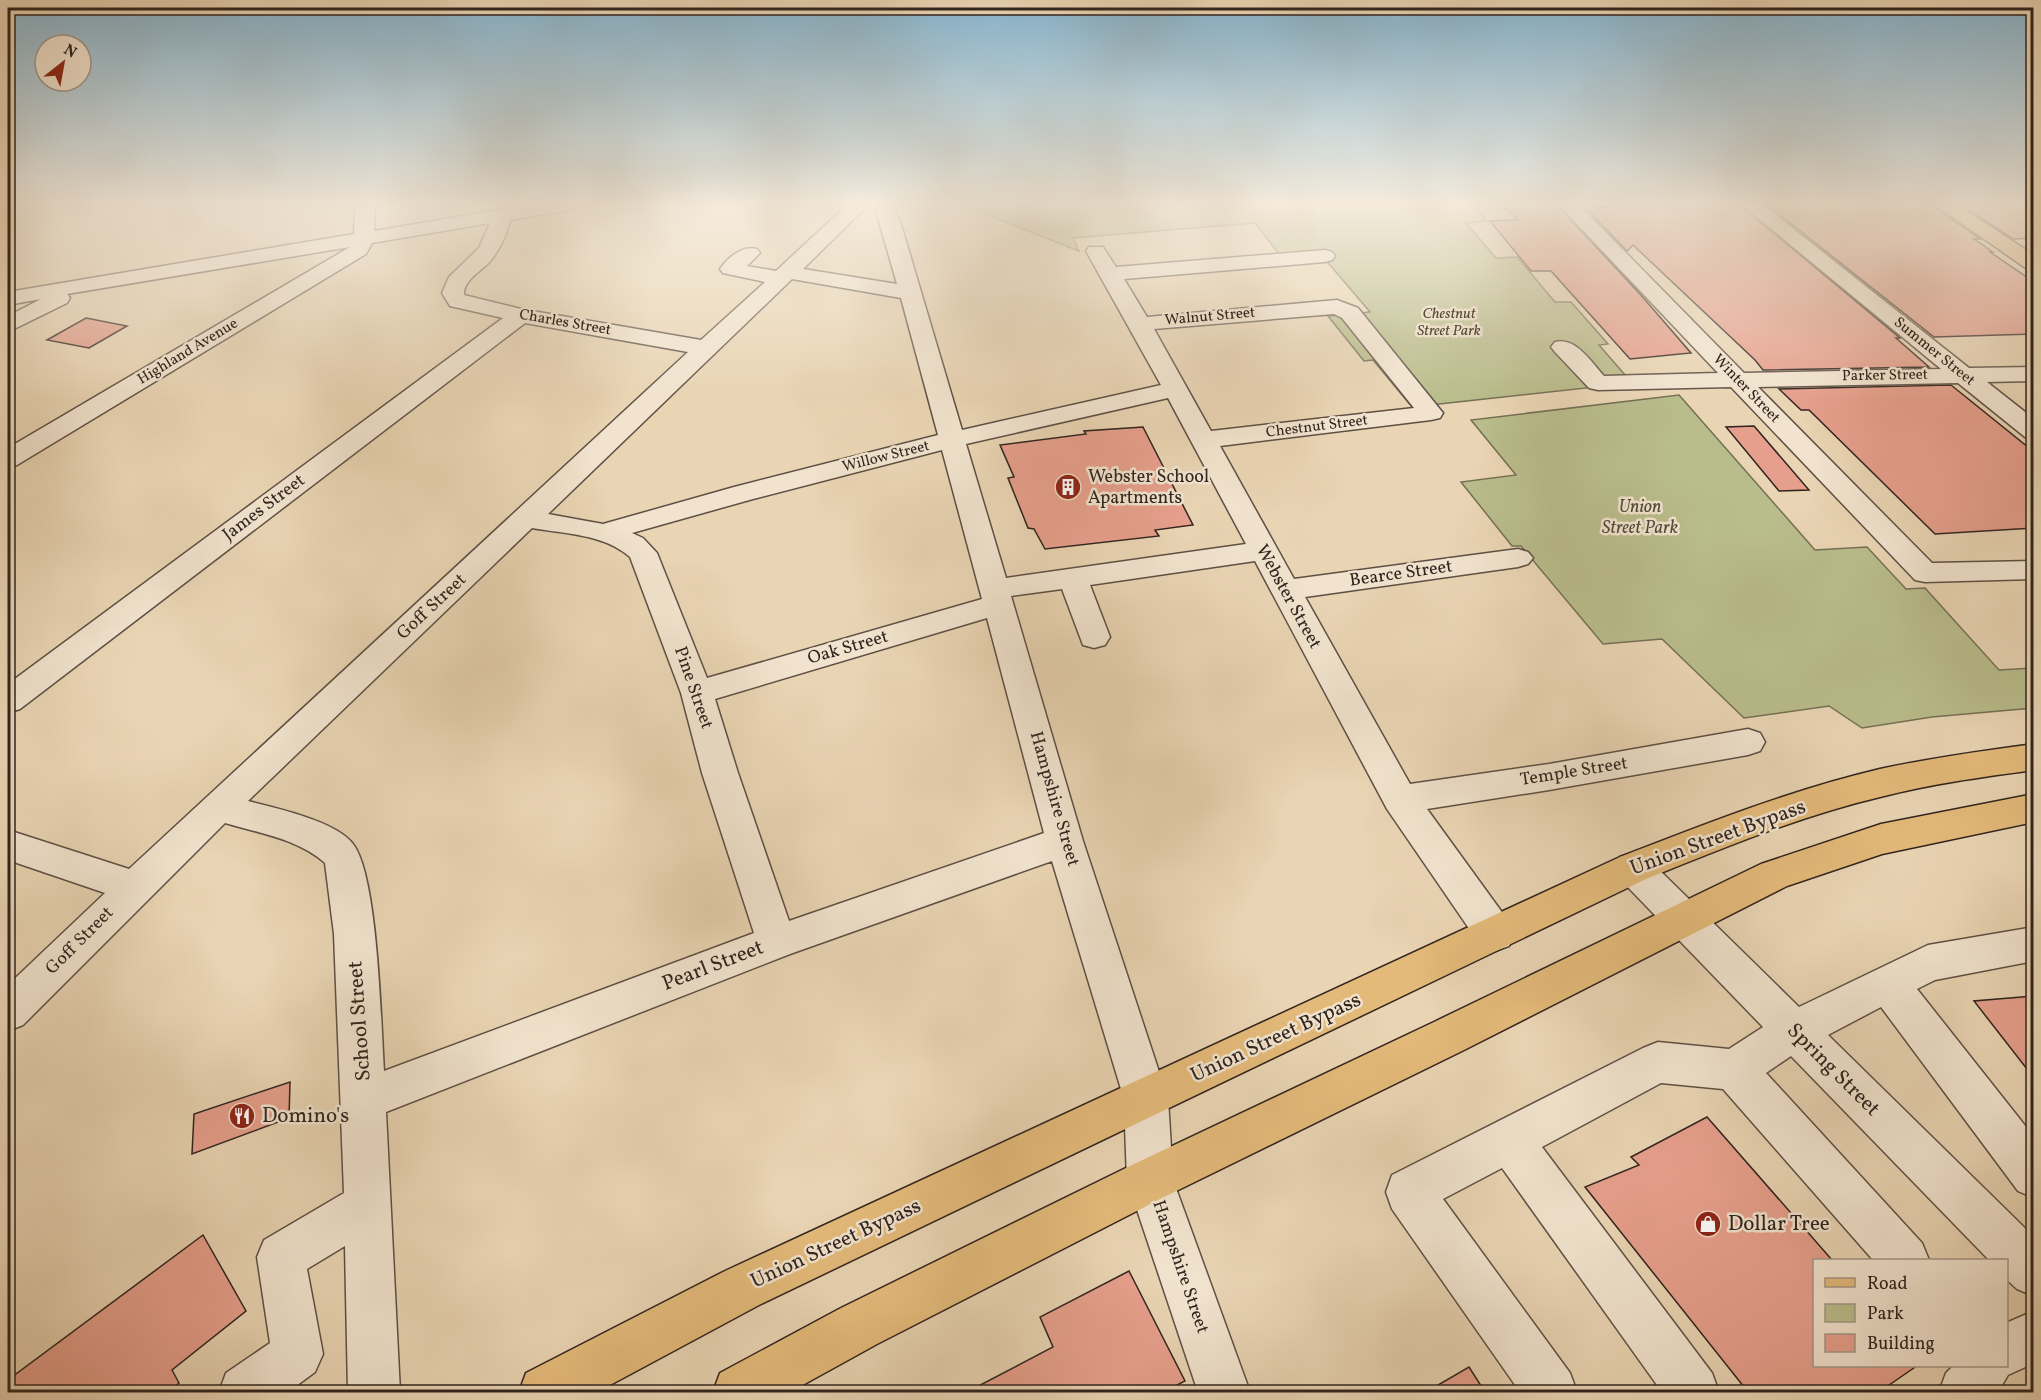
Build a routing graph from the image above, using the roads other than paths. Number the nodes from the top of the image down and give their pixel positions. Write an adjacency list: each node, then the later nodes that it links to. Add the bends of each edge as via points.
1 (180, 269): 11 (street)
2 (327, 269): 27 (street, Highland Avenue)
3 (470, 269): 14 (street, Charles Street, via 452,290 453,297 465,304)
4 (733, 269): 10 (street)
5 (789, 269): 10 (street, Goff Street)
6 (904, 269): 12 (street, Hampshire Street)
7 (1107, 269): 15 (street, Webster Street)
8 (1630, 269): 21 (street, Winter Street)
9 (1832, 269): 19 (street, Summer Street)
10 (783, 275): 12 (street); 18 (street, Goff Street)
11 (74, 287): 13 (street); 16 (street)
12 (910, 293): 25 (street, Hampshire Street)
13 (8, 298)
14 (521, 316): 18 (street, Charles Street); 38 (street, James Street)
15 (1140, 324): 22 (street, Webster Street); 23 (street, Walnut Street, via 1337,307 1350,313)
16 (8, 325)
17 (1563, 347): 21 (street, Parker Street, via 1598,383)
18 (706, 348): 28 (street, Goff Street)
19 (1963, 374): 20 (street, Parker Street); 21 (street, Parker Street); 24 (street, Summer Street)
20 (2034, 374)
21 (1736, 379): 32 (street, Winter Street, via 1925,573)
22 (1174, 389): 25 (street, Willow Street); 26 (street, Webster Street)
23 (1431, 413): 26 (street, Chestnut Street)
24 (2034, 432)
25 (953, 440): 29 (street, Willow Street, via 715,499); 35 (street, Hampshire Street)
26 (1202, 440): 30 (street, Webster Street)
27 (8, 459)
28 (526, 519): 29 (street, Pine Street); 42 (street, Goff Street)
29 (601, 533): 37 (street, Pine Street, via 628,540 643,553)
30 (1262, 551): 33 (street, Oak Street); 34 (street, Webster Street)
31 (1518, 558): 34 (street, Bearce Street)
32 (2034, 570)
33 (1073, 578): 35 (street, Oak Street); 36 (street)
34 (1284, 590): 41 (street, Webster Street)
35 (996, 596): 37 (street, Oak Street); 44 (street, Hampshire Street)
36 (1094, 637)
37 (697, 693): 50 (street, Pine Street)
38 (8, 701)
39 (1749, 742): 41 (street, Temple Street)
40 (2034, 757): 46 (main road, Union Street Bypass, via 1958,767 1857,789 1736,828)
41 (1400, 799): 49 (street, Webster Street)
42 (218, 807): 47 (street, Goff Street); 56 (street, School Street, via 324,841 340,855 346,868 354,926)
43 (2034, 808): 48 (main road, via 1881,840 1774,875)
44 (1065, 841): 50 (street, Pearl Street); 57 (street, Hampshire Street)
45 (8, 845): 47 (street)
46 (1633, 868): 48 (street, Spring Street); 49 (main road, Union Street Bypass)
47 (135, 887): 53 (street, Goff Street)
48 (1683, 918): 54 (street, Spring Street); 60 (main road)
49 (1495, 934): 57 (main road, Union Street Bypass)
50 (777, 942): 56 (street, Pearl Street)
51 (2034, 944): 52 (street, via 1928,963)
52 (1888, 984): 54 (street); 59 (street)
53 (8, 1012)
54 (1794, 1031): 55 (street); 63 (street, Spring Street)
55 (1734, 1070): 58 (street, via 1658,1062); 62 (street)
56 (364, 1099): 61 (street, School Street)
57 (1146, 1099): 60 (street, Hampshire Street); 69 (main road, Union Street Bypass, via 742,1288)
58 (1509, 1140): 72 (street, via 1409,1192); 73 (street)
59 (2034, 1175)
60 (1150, 1180): 70 (main road, via 859,1326); 71 (street, Hampshire Street)
61 (368, 1206): 67 (street, via 281,1257 297,1354); 68 (street, School Street)
62 (1904, 1259)
63 (2034, 1272)
64 (2034, 1336): 65 (street)
65 (2008, 1349)
66 (1984, 1367): 74 (street)
67 (245, 1392)
68 (374, 1392)
69 (545, 1392)
70 (739, 1392)
71 (1224, 1392)
72 (1551, 1392)
73 (1693, 1392)
74 (1965, 1392)

